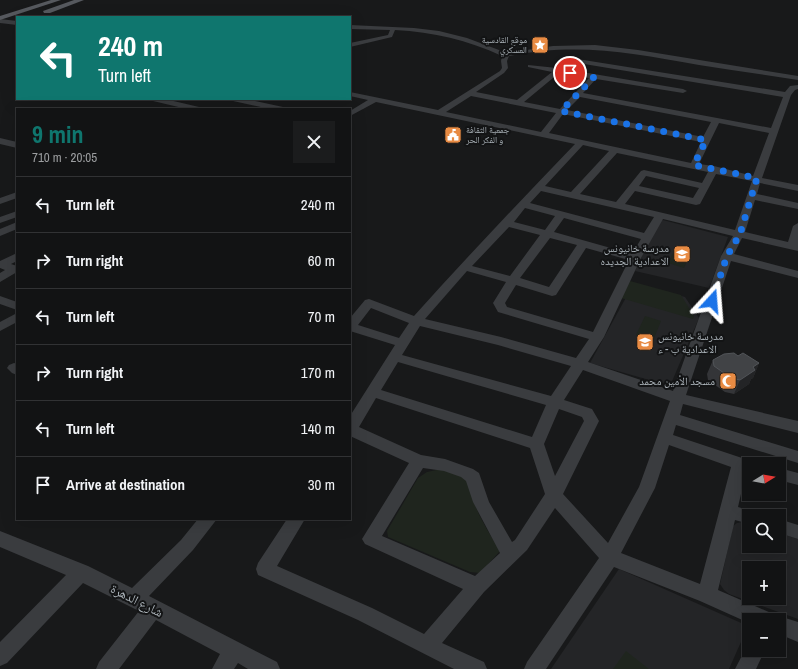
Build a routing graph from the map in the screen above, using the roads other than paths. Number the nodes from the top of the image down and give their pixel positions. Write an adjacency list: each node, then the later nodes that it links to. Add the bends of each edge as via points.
1 (58, 0): 4 (main road)
2 (81, 0): 3 (main road)
3 (33, 16)
4 (0, 20): 5 (street)
5 (16, 22): 6 (main road)
6 (0, 27)
7 (351, 27): 8 (street)
8 (393, 29): 9 (street, via 390,36); 10 (street, via 450,35 477,42)
9 (351, 45)
10 (506, 55): 15 (street, via 550,47 622,49); 18 (street, via 504,70)
11 (530, 66): 13 (street)
12 (700, 67): 16 (street)
13 (558, 71): 14 (street); 16 (street, via 571,60); 25 (street)
14 (594, 77): 16 (street, via 681,94); 20 (street)
15 (798, 78)
16 (691, 80): 21 (street)
17 (798, 87): 21 (street, via 793,88)
18 (469, 93): 25 (street); 30 (street)
19 (351, 94): 24 (street)
20 (578, 94): 28 (street); 32 (street, via 669,109)
21 (788, 95): 32 (street)
22 (160, 100): 26 (street)
23 (240, 100): 27 (street)
24 (374, 100): 29 (street); 30 (street)
25 (518, 103): 28 (street)
26 (192, 108)
27 (271, 108)
28 (561, 111): 33 (street); 35 (street)
29 (351, 113)
30 (439, 113): 33 (street)
31 (716, 120): 35 (street)
32 (774, 131): 41 (street)
33 (544, 134): 36 (street)
34 (0, 140): 37 (street)
35 (706, 140): 39 (street)
36 (581, 142): 38 (street); 43 (street)
37 (16, 145)
38 (615, 149): 39 (street); 47 (street)
39 (694, 165): 40 (street)
40 (714, 169): 41 (street); 42 (street)
41 (757, 178): 45 (street); 48 (street)
42 (703, 186): 44 (street, via 644,173); 44 (street, via 696,202)
43 (538, 188): 47 (street); 50 (street)
44 (633, 188): 51 (street)
45 (798, 188)
46 (16, 194): 49 (street)
47 (574, 195): 51 (street)
48 (752, 196): 52 (street); 62 (street)
49 (0, 201)
50 (523, 204): 54 (street); 57 (street)
51 (619, 205): 55 (street)
52 (798, 206)
53 (16, 214): 56 (street)
54 (561, 215): 61 (street); 63 (street)
55 (660, 215): 62 (street); 63 (street)
56 (0, 220)
57 (508, 223): 61 (street); 70 (street)
58 (16, 225): 60 (street)
59 (798, 226): 65 (street)
60 (0, 233)
61 (548, 234): 64 (street); 74 (street)
62 (740, 234): 65 (street); 66 (street)
63 (647, 237): 68 (street)
64 (583, 244): 68 (street); 74 (street, via 552,292)
65 (795, 247)
66 (727, 256): 72 (street); 87 (street)
67 (16, 257): 69 (street)
68 (635, 258): 82 (street)
69 (0, 265): 71 (street)
70 (464, 267): 74 (street); 78 (street)
71 (15, 269): 73 (street)
72 (798, 275)
73 (0, 278)
74 (513, 280): 82 (street, via 499,303 502,309)
75 (0, 300): 76 (street)
76 (16, 306)
77 (16, 318): 81 (street)
78 (416, 321): 79 (street, via 369,303); 83 (street); 85 (street)
79 (351, 325)
80 (351, 326): 83 (street)
81 (0, 327)
82 (597, 337): 85 (street)
83 (402, 343): 84 (street)
84 (394, 357): 86 (street); 88 (street)
85 (580, 364): 87 (street); 88 (street)
86 (372, 392): 91 (street); 94 (street)
87 (678, 398): 89 (street); 90 (street)
88 (555, 402): 94 (street); 101 (street, via 587,413 592,421)
89 (672, 418): 93 (street); 95 (street)
90 (798, 427)
91 (351, 428)
92 (351, 430): 96 (street)
93 (665, 438): 97 (street); 110 (street, via 647,488)
94 (536, 444): 101 (street)
95 (798, 457)
96 (419, 461): 109 (street, via 445,465 467,473 473,478 481,502); 112 (street, via 372,539)
97 (742, 464)
98 (742, 474): 102 (street)
99 (786, 476): 100 (street)
100 (798, 479)
101 (554, 494): 109 (street, via 521,545); 110 (street)
102 (729, 511): 103 (street); 113 (street)
103 (742, 515)
104 (207, 520): 114 (street)
105 (295, 520): 119 (street, via 265,569 365,614)
106 (786, 528): 107 (street)
107 (798, 532)
108 (2, 543): 111 (street, شارع الدهرة)
109 (510, 554): 112 (street)
110 (610, 557): 113 (street); 127 (street)
111 (81, 572): 114 (street, شارع الدهرة); 121 (street)
112 (477, 586): 119 (street)
113 (707, 595): 116 (street)
114 (135, 598): 115 (street, شارع الدهرة)
115 (153, 608): 120 (street, شارع الدهرة); 123 (street)
116 (748, 613)
117 (786, 628): 118 (street)
118 (798, 632)
119 (427, 646): 126 (street)
120 (234, 651): 124 (street); 125 (street, شارع الدهرة)
121 (0, 656)
122 (751, 657): 128 (street)
123 (106, 669)
124 (222, 669)
125 (270, 669)
126 (477, 669)
127 (534, 669)
128 (745, 669)

